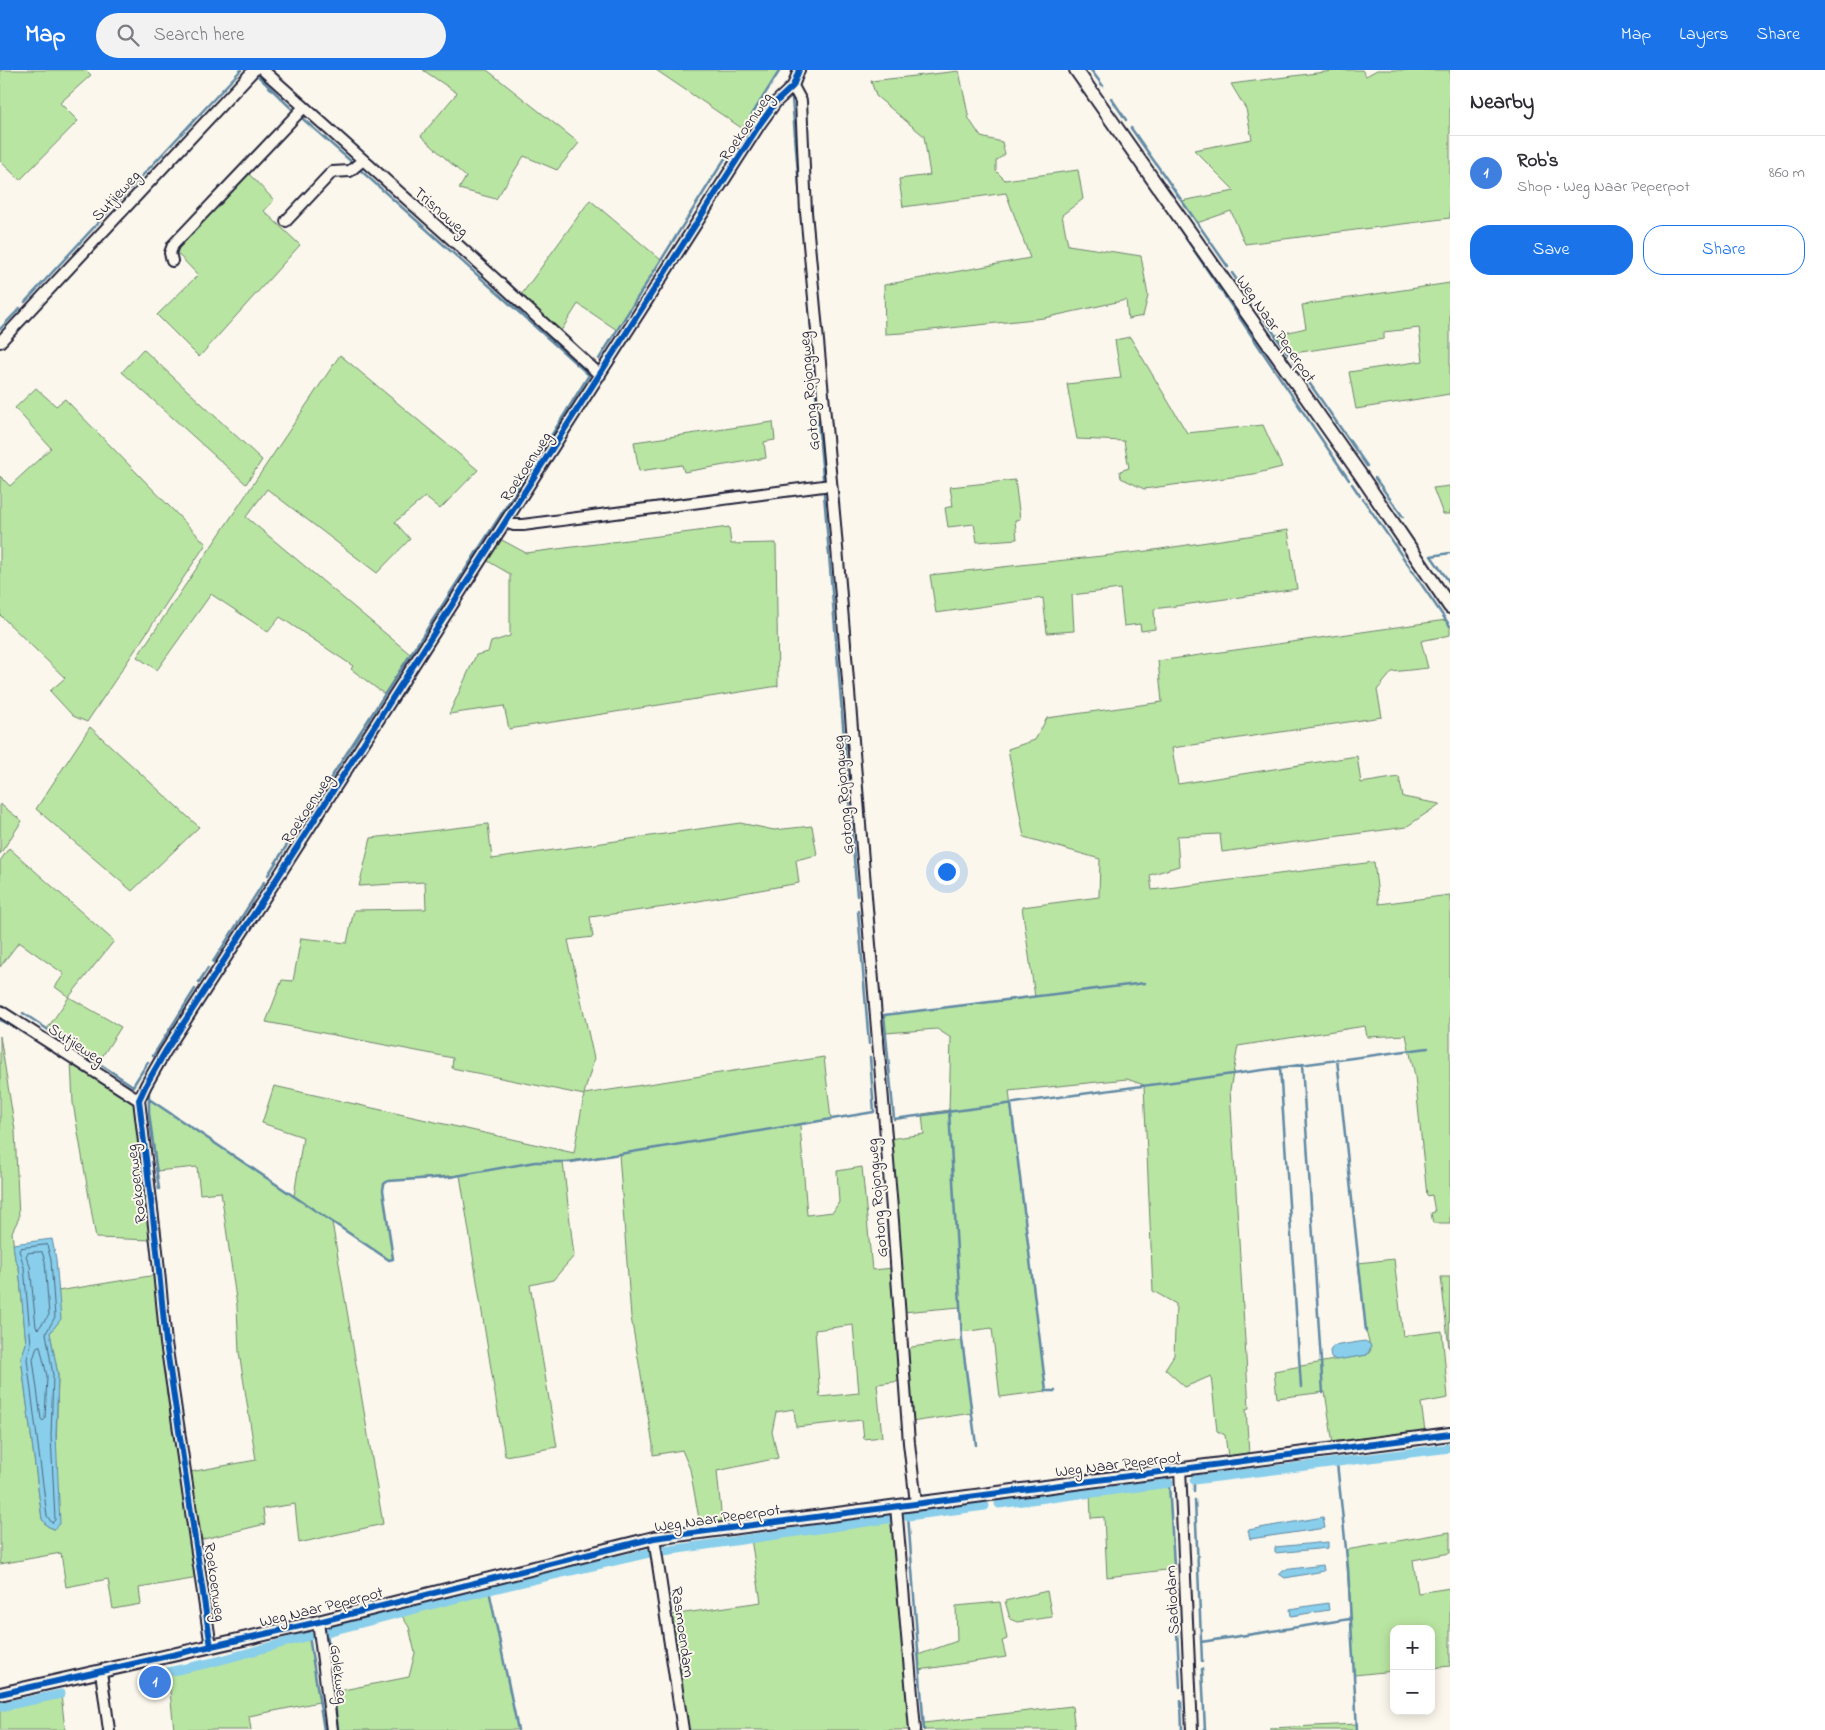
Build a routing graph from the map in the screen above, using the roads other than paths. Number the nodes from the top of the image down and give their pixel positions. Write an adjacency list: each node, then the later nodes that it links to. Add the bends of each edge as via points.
1 (254, 70): 10 (street, Sutjieweg)
2 (263, 70): 6 (street, Trisnoweg)
3 (799, 70): 5 (street, Roekoenweg)
4 (1076, 70): 14 (street, Weg Naar Peperpot)
5 (793, 86): 11 (street, Roekoenweg, via 760,124); 12 (street, Gotong Rojongweg, via 801,101 806,212)
6 (304, 107): 7 (street, Trisnoweg); 9 (street, via 173,245)
7 (363, 160): 8 (street, via 350,171 332,172); 11 (street, Trisnoweg)
8 (286, 221)
9 (172, 261)
10 (0, 342)
11 (600, 375): 13 (street, Roekoenweg)
12 (831, 485): 13 (street, via 523,525); 19 (street, Gotong Rojongweg)
13 (505, 522): 16 (street, Roekoenweg, via 165,1052)
14 (1450, 607)
15 (0, 1011): 16 (street, Sutjieweg)
16 (139, 1100): 23 (street, Roekoenweg, via 166,1342)
17 (1450, 1434): 18 (street, Weg Naar Peperpot)
18 (1180, 1469): 19 (street, Weg Naar Peperpot); 30 (street, Sadiodam)
19 (916, 1503): 20 (street, Weg Naar Peperpot)
20 (896, 1506): 21 (street, Weg Naar Peperpot); 29 (street)
21 (654, 1538): 22 (street, Weg Naar Peperpot); 28 (street, Rasmoendam)
22 (318, 1622): 23 (street, Weg Naar Peperpot); 27 (street, Golekweg)
23 (211, 1647): 24 (street, Weg Naar Peperpot)
24 (101, 1672): 25 (street, Weg Naar Peperpot); 26 (street)
25 (0, 1694)
26 (109, 1730)
27 (332, 1730)
28 (683, 1730)
29 (915, 1730)
30 (1192, 1730)

